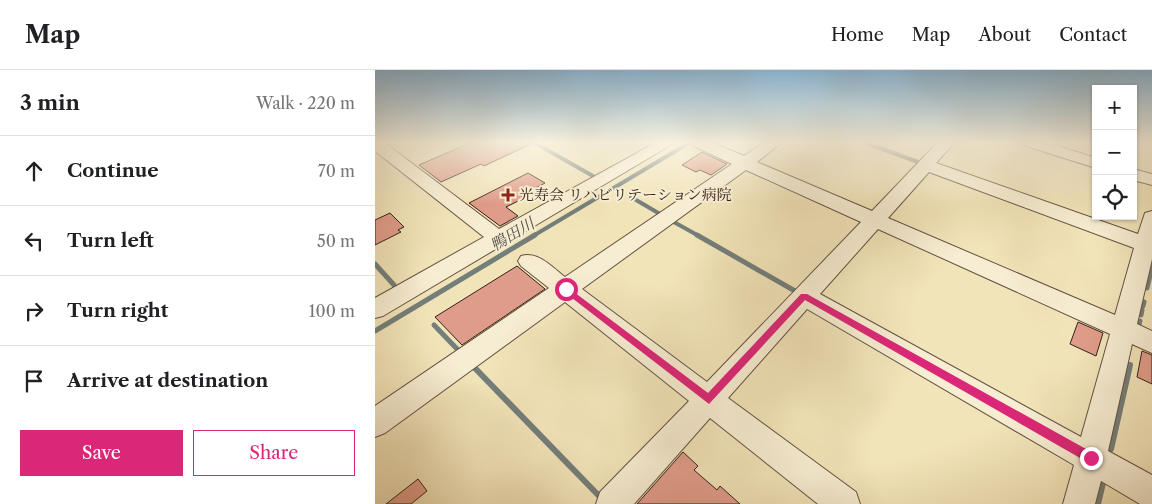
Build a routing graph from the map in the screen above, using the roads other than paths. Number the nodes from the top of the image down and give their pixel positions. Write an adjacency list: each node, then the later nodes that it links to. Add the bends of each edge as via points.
1 (401, 163): 10 (street)
2 (630, 163): 10 (street)
3 (744, 163): 13 (street)
4 (749, 163): 9 (street)
5 (925, 165): 9 (street); 11 (street)
6 (1136, 175): 7 (street)
7 (1152, 180)
8 (1152, 217): 11 (street)
9 (875, 219): 14 (street); 16 (street)
10 (498, 238): 15 (street)
11 (1149, 245): 16 (street)
12 (529, 261): 13 (street)
13 (566, 289): 18 (street); 19 (street)
14 (804, 296): 18 (street); 20 (street)
15 (375, 309)
16 (1123, 329): 17 (street); 20 (street)
17 (1152, 342)
18 (709, 400): 22 (street); 23 (street)
19 (375, 423)
20 (1091, 458): 21 (street); 24 (street)
21 (1152, 493)
22 (612, 504)
23 (844, 504)
24 (1079, 504)

